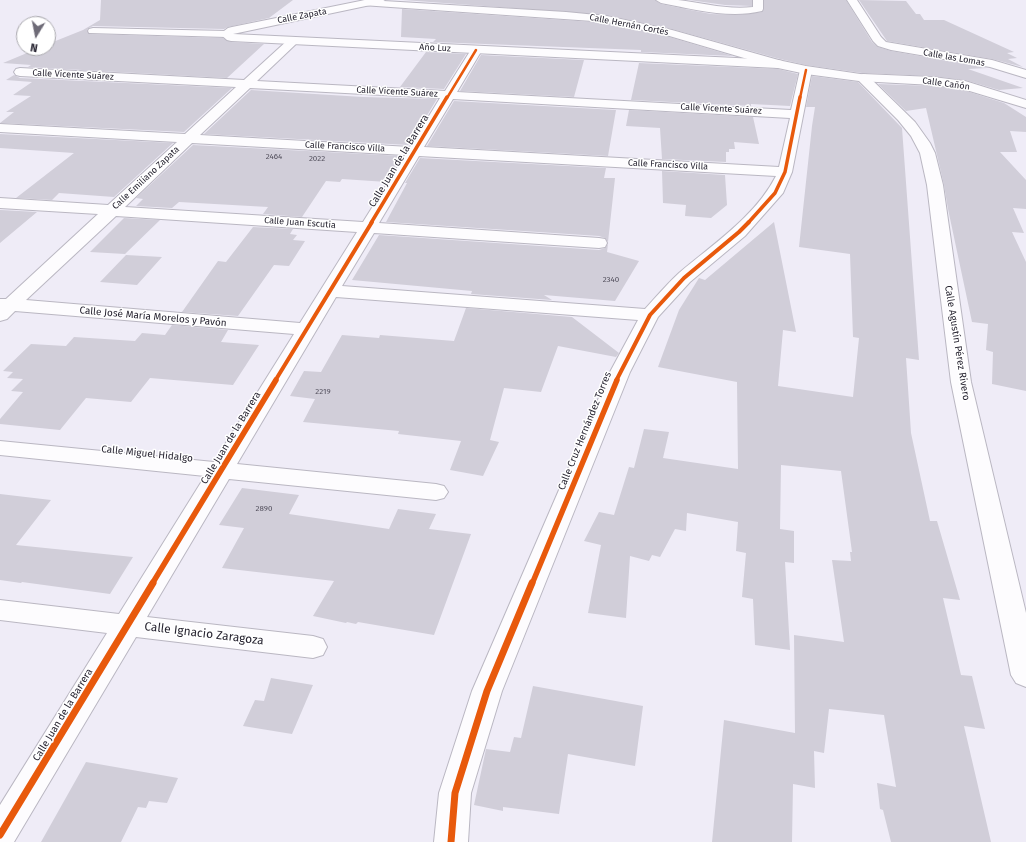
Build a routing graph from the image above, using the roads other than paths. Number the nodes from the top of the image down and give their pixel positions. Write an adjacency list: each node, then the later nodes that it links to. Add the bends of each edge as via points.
1 (380, 0): 5 (street, Calle Zapata)
2 (661, 0): 3 (street, via 712,9 747,11 758,9)
3 (758, 0)
4 (852, 0): 15 (street, Calle las Lomas, via 881,49 891,47 992,64)
5 (366, 3): 7 (street, Calle Hernán Cortés, via 566,14); 9 (street, Calle Zapata, via 232,30)
6 (597, 9): 7 (street)
7 (607, 19): 12 (street, Calle Hernán Cortés, via 675,34)
8 (93, 31): 9 (street, Año Luz)
9 (226, 34): 10 (street, Año Luz, via 231,38)
10 (293, 41): 11 (street, Año Luz); 17 (street, Calle Emiliano Zapata)
11 (476, 50): 12 (street, Año Luz); 18 (street, Calle Juan de la Barrera)
12 (778, 64): 13 (street, Calle Hernán Cortés)
13 (806, 70): 16 (street, Calle Hernán Cortés); 20 (street, Calle Cruz Hernández Torres)
14 (20, 72): 17 (street, Calle Vicente Suárez)
15 (1026, 74)
16 (872, 75): 19 (street, Calle Cañón, via 965,85); 39 (street, Calle Agustín Pérez Rivero, via 876,93 910,124 923,143 929,158 935,185 961,382)
17 (247, 84): 18 (street, Calle Vicente Suárez); 22 (street, Calle Emiliano Zapata)
18 (449, 95): 20 (street, Calle Vicente Suárez); 23 (street, Calle Juan de la Barrera)
19 (1026, 104)
20 (798, 114): 24 (street, Calle Cruz Hernández Torres)
21 (0, 128): 22 (street, Calle Francisco Villa)
22 (188, 139): 23 (street, Calle Francisco Villa); 26 (street, Calle Emiliano Zapata)
23 (415, 151): 24 (street, Calle Francisco Villa); 27 (street, Calle Juan de la Barrera)
24 (785, 172): 31 (street, Calle Cruz Hernández Torres, via 775,193 739,232 684,278)
25 (0, 203): 26 (street, Calle Juan Escutia)
26 (112, 210): 27 (street, Calle Juan Escutia); 30 (street, Calle Emiliano Zapata)
27 (368, 228): 28 (street, Calle Juan Escutia); 29 (street, Calle Juan de la Barrera)
28 (599, 243)
29 (330, 290): 31 (street); 32 (street, Calle Juan de la Barrera)
30 (4, 308): 32 (street, Calle José María Morelos y Pavón)
31 (650, 316): 41 (street, Calle Cruz Hernández Torres, via 620,372 488,691 455,793)
32 (307, 329): 34 (street, Calle Juan de la Barrera)
33 (0, 448): 34 (street, Calle Miguel Hidalgo)
34 (221, 470): 35 (street, Calle Miguel Hidalgo); 37 (street, Calle Juan de la Barrera)
35 (436, 492)
36 (0, 610): 37 (street, Calle Ignacio Zaragoza)
37 (128, 625): 38 (street, Calle Ignacio Zaragoza); 40 (street, Calle Juan de la Barrera)
38 (313, 647)
39 (1026, 675)
40 (0, 836)
41 (451, 842)

